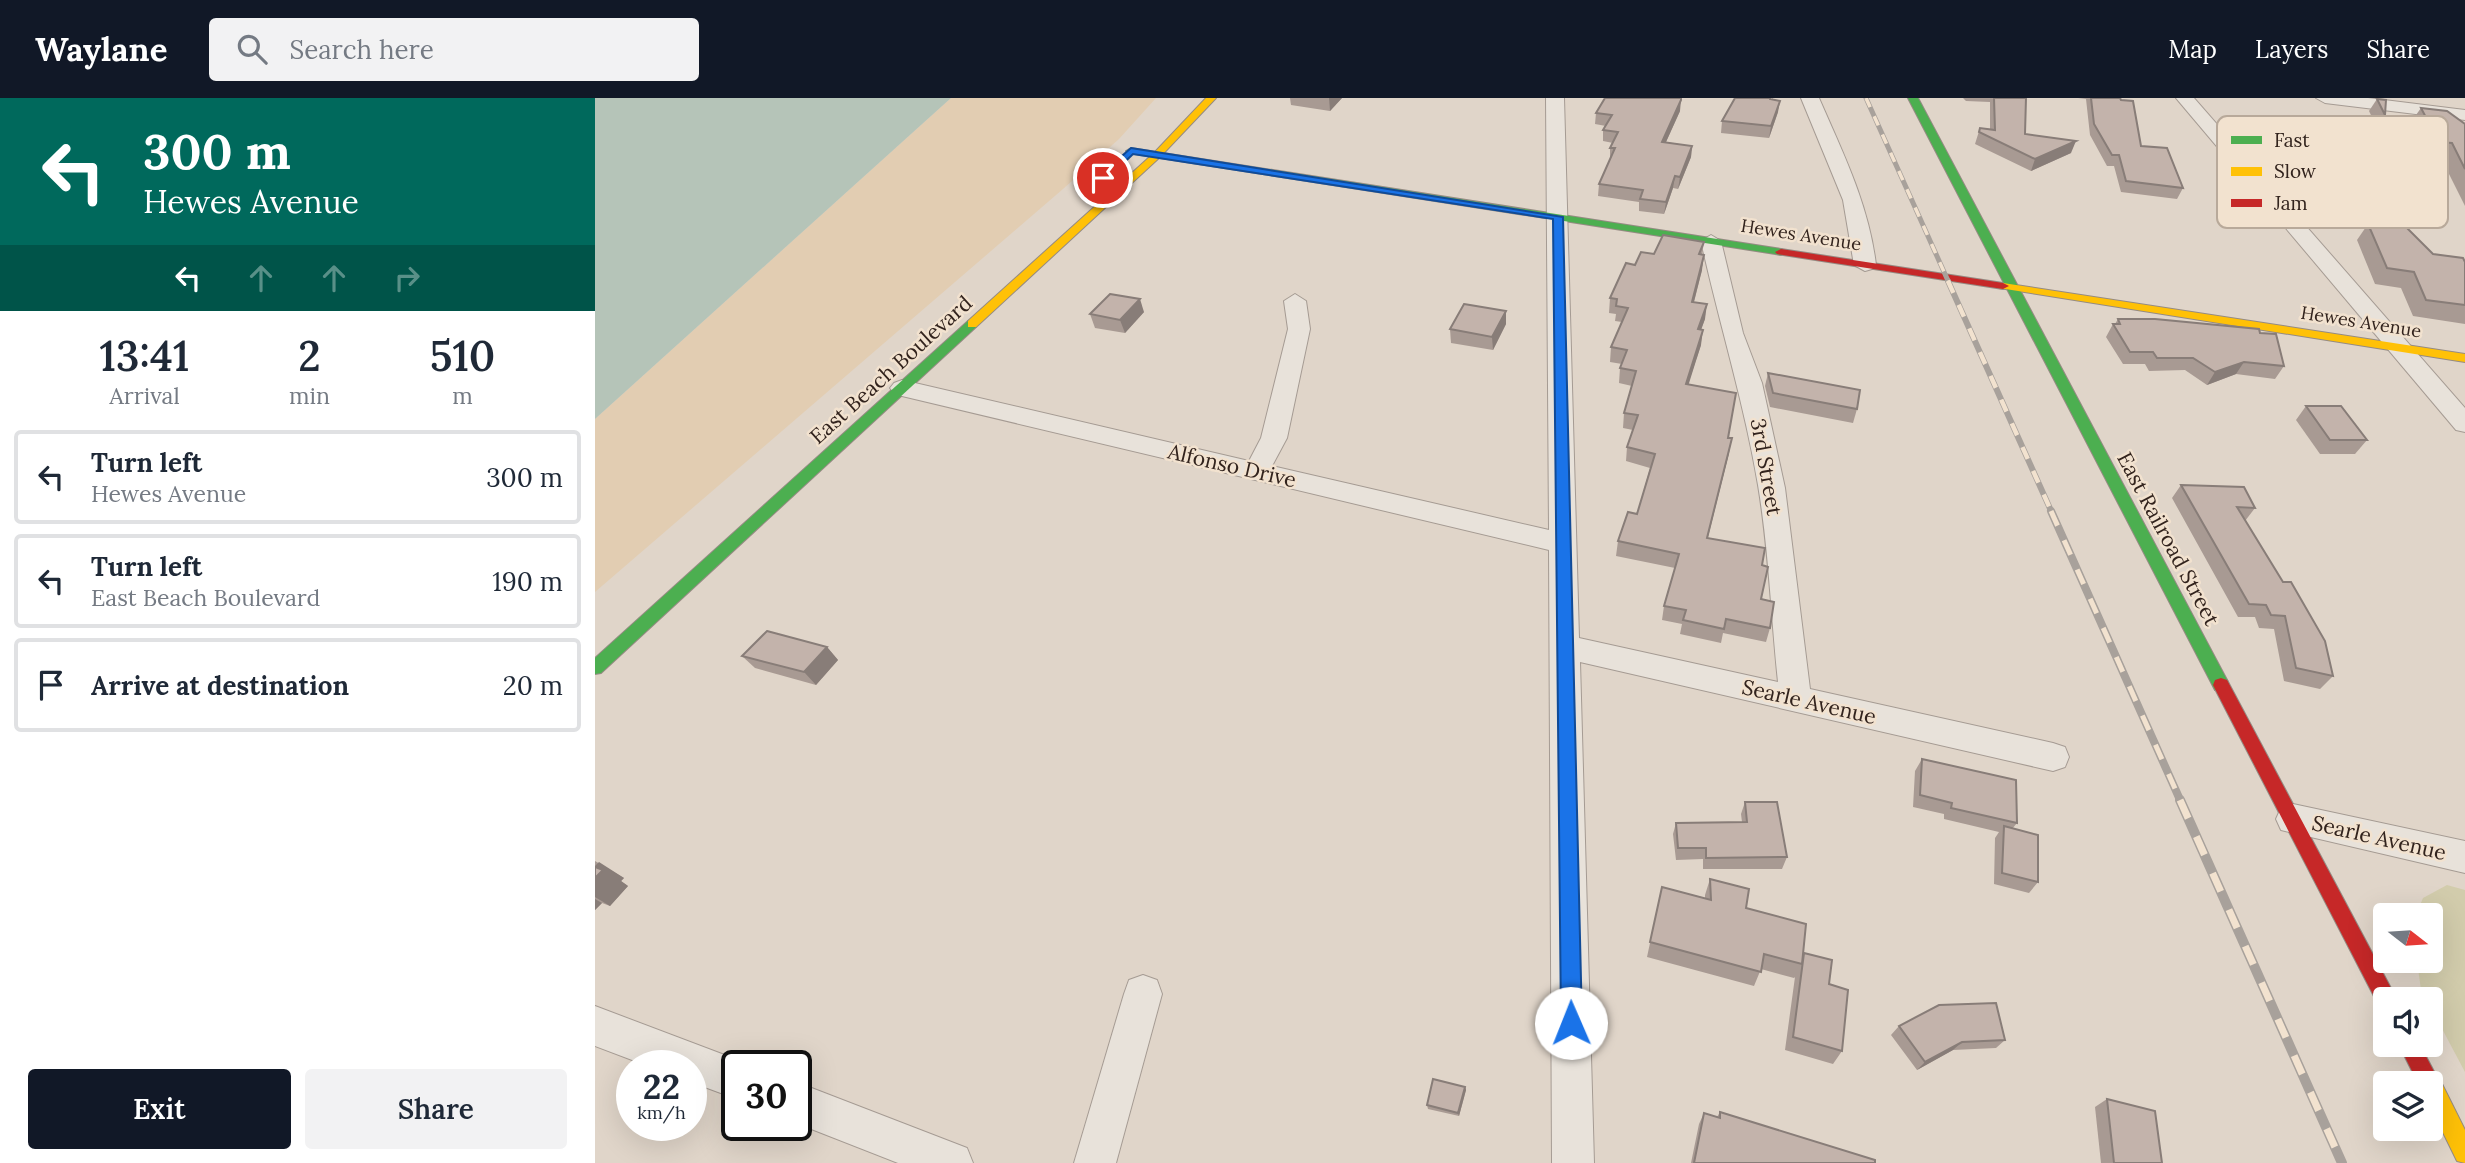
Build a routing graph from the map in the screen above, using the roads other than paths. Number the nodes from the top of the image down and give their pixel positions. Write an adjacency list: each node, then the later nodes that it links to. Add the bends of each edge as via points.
1 (1211, 98): 12 (main road, East Beach Boulevard)
2 (1555, 98): 13 (street)
3 (1810, 98): 16 (street, via 1847,188)
4 (1913, 98): 17 (main road, East Railroad Street)
5 (2185, 98): 11 (street)
6 (2325, 98): 8 (street)
7 (2432, 98): 8 (street)
8 (2458, 114): 9 (street)
9 (2465, 125)
10 (1147, 135): 12 (main road, Hewes Avenue, via 1127,155)
11 (2217, 135)
12 (1157, 155): 13 (main road, Hewes Avenue); 21 (main road, East Beach Boulevard)
13 (1558, 217): 15 (main road, Hewes Avenue); 24 (street)
14 (2296, 228): 19 (street)
15 (1711, 241): 16 (main road, Hewes Avenue); 27 (street, 3rd Street, via 1732,334 1750,383 1772,488)
16 (1865, 265): 17 (main road, Hewes Avenue)
17 (2011, 287): 19 (main road, Hewes Avenue); 29 (main road, East Railroad Street)
18 (1295, 301): 23 (street, via 1299,329 1275,438)
19 (2399, 348): 20 (main road, Hewes Avenue); 22 (street)
20 (2465, 358)
21 (902, 388): 23 (street, Alfonso Drive); 26 (main road, East Beach Boulevard)
22 (2465, 424)
23 (1256, 471): 24 (street, Alfonso Drive)
24 (1563, 543): 25 (street)
25 (1564, 647): 27 (street, Searle Avenue); 40 (street)
26 (595, 668)
27 (1795, 699): 28 (street, Searle Avenue)
28 (2053, 757)
29 (2293, 819): 30 (street, Searle Avenue); 31 (main road, East Railroad Street)
30 (2465, 857)
31 (2380, 987)
32 (1143, 994): 39 (street)
33 (595, 1026): 34 (street)
34 (721, 1073)
35 (812, 1108): 38 (street)
36 (2443, 1110): 37 (main road)
37 (2465, 1153)
38 (952, 1163)
39 (1095, 1163)
40 (1573, 1163)

